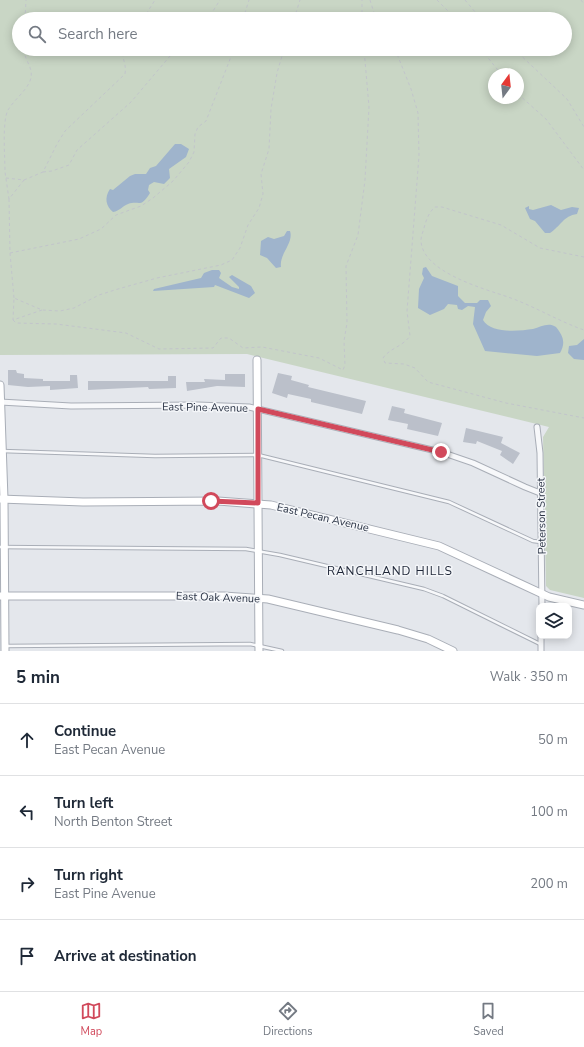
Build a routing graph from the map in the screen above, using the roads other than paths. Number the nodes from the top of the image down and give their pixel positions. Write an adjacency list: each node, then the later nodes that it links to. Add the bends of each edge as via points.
1 (257, 360): 4 (street)
2 (0, 385): 3 (street)
3 (0, 402): 4 (street, East Pine Avenue, via 71,406 222,406); 6 (street)
4 (258, 409): 7 (street); 8 (street, East Pine Avenue, via 441,452)
5 (537, 427): 8 (street, Peterson Street)
6 (1, 451): 7 (lane, via 155,456); 9 (street)
7 (258, 455): 10 (street); 11 (lane, via 449,502 533,541)
8 (540, 492): 11 (street, Peterson Street)
9 (2, 499): 10 (street, East Pecan Avenue, via 58,502); 12 (street)
10 (258, 503): 13 (street); 14 (street, East Pecan Avenue, via 292,509 435,545)
11 (541, 542): 14 (street, Peterson Street)
12 (2, 547): 13 (lane); 15 (street)
13 (258, 550): 16 (street); 20 (lane, via 424,589)
14 (542, 593): 17 (street, Peterson Street); 18 (street, East Pecan Avenue)
15 (2, 596): 16 (street, East Oak Avenue); 21 (street)
16 (258, 598): 22 (street); 24 (street, East Oak Avenue, via 398,630 428,639)
17 (542, 603)
18 (584, 605)
19 (542, 639): 20 (street)
20 (541, 645): 25 (street)
21 (5, 648): 22 (lane, via 250,644)
22 (258, 648): 23 (lane)
23 (282, 651)
24 (453, 651)
25 (541, 651)

